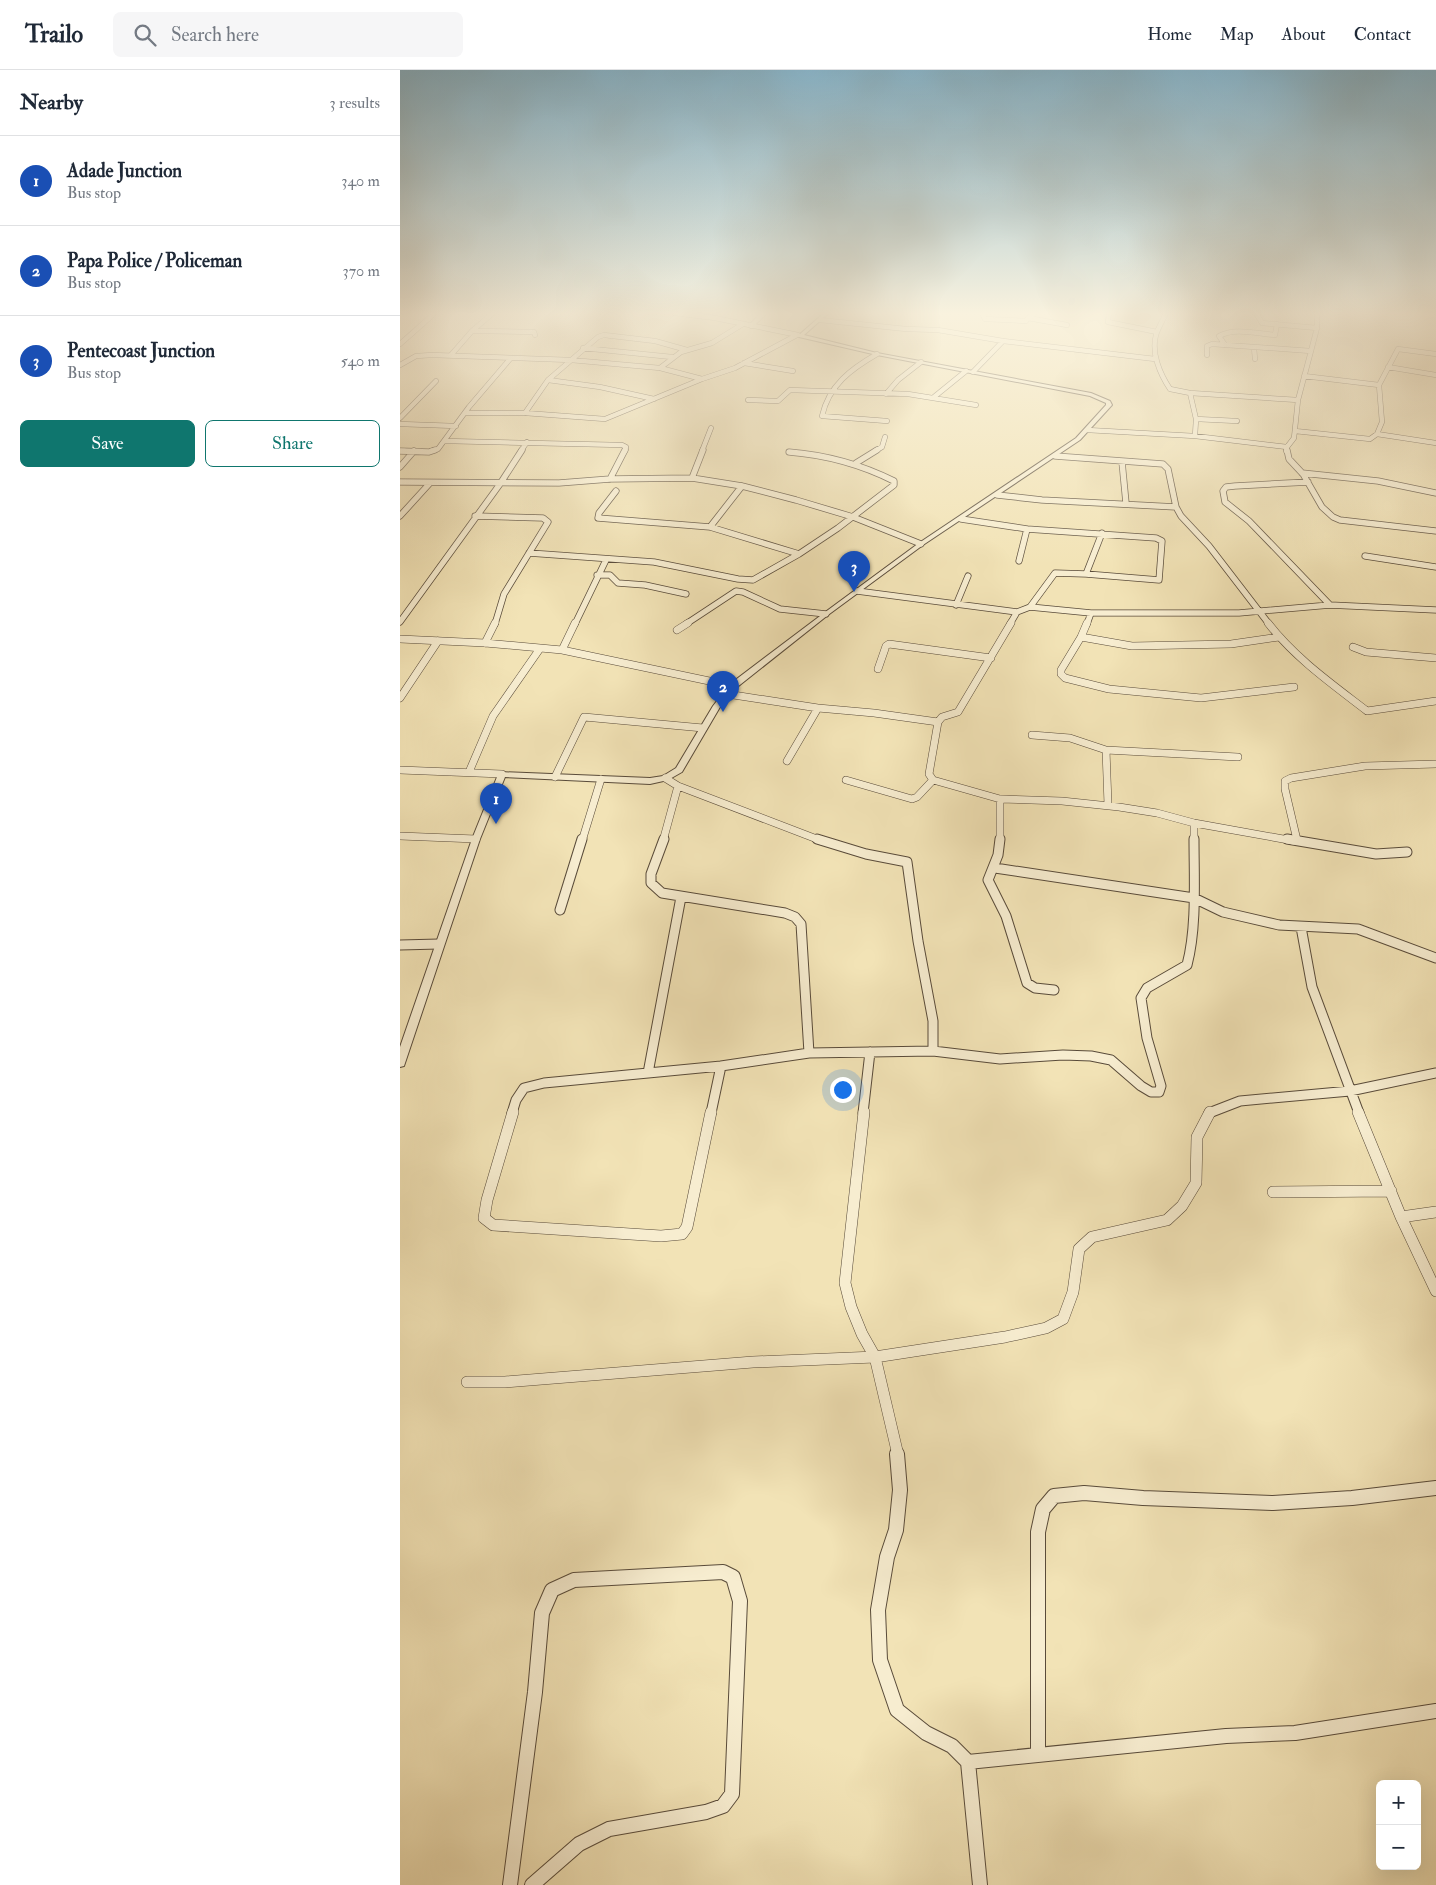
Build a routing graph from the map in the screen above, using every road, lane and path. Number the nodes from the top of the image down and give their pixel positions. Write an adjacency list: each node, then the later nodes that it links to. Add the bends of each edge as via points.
1 (420, 398): 19 (street)
2 (478, 398): 17 (street)
3 (536, 398): 18 (street)
4 (649, 398): 13 (street)
5 (657, 398): 13 (street)
6 (781, 398): 14 (street)
7 (828, 398): 21 (street, via 823,405 822,416)
8 (938, 398): 16 (street)
9 (1098, 398): 26 (street, via 1110,405)
10 (1191, 398): 20 (street)
11 (1263, 398): 15 (street)
12 (1380, 398): 28 (street, via 1382,422)
13 (654, 399): 18 (street, via 605,418)
14 (748, 400)
15 (1298, 400): 27 (street)
16 (976, 405)
17 (465, 413): 18 (street); 24 (street)
18 (525, 413)
19 (400, 418)
20 (1196, 419): 22 (street); 29 (street)
21 (887, 421)
22 (1237, 421)
23 (400, 424): 24 (street)
24 (456, 426): 31 (street)
25 (711, 428): 43 (street)
26 (1087, 430): 29 (street); 38 (street)
27 (1295, 431): 28 (street, via 1364,439); 34 (street, via 1293,441)
28 (1378, 434): 33 (street)
29 (1195, 436): 34 (street)
30 (885, 437): 40 (street, via 882,447)
31 (445, 441): 32 (street); 36 (street, via 434,451)
32 (528, 442): 44 (street, via 622,445 626,452 612,470); 48 (street)
33 (1436, 443)
34 (1287, 447): 42 (street, via 1288,457)
35 (400, 451): 36 (street)
36 (414, 451): 41 (street)
37 (789, 452): 40 (street)
38 (1055, 456): 39 (street); 52 (street)
39 (1122, 462): 53 (street); 54 (street, via 1163,464 1168,469)
40 (856, 463): 57 (street, via 894,481 894,485)
41 (400, 467)
42 (1302, 473): 46 (street); 51 (street, via 1378,481)
43 (692, 478): 44 (street); 49 (street)
44 (610, 479): 48 (street)
45 (400, 482): 47 (street)
46 (1308, 482): 61 (street, via 1319,503 1334,518); 78 (street, via 1235,486 1226,487 1223,491 1225,502 1249,521)
47 (430, 483): 48 (street); 55 (street)
48 (500, 484): 56 (street)
49 (742, 486): 57 (street); 59 (street)
50 (616, 491): 59 (street, via 598,518)
51 (1436, 493)
52 (997, 495): 53 (street, via 1042,501); 58 (street)
53 (1126, 503): 54 (street)
54 (1176, 507): 81 (street)
55 (401, 514)
56 (475, 516): 64 (street, via 547,519); 85 (street)
57 (853, 517): 63 (street); 65 (street)
58 (961, 519): 60 (street); 63 (street)
59 (710, 527): 65 (street)
60 (1027, 529): 62 (street); 68 (street)
61 (1436, 531)
62 (1102, 533): 70 (street); 70 (street, via 1160,539 1161,578 1155,581)
63 (921, 544): 75 (street)
64 (529, 552): 67 (street); 91 (street, via 504,594 497,619)
65 (799, 554): 73 (street, via 753,580)
66 (1365, 556): 69 (street)
67 (606, 560): 71 (street); 73 (street, via 654,562)
68 (1019, 561)
69 (1436, 566)
70 (1086, 574): 79 (street, via 1056,573)
71 (598, 575): 76 (street, via 610,575 622,584 645,585); 94 (street)
72 (968, 576): 77 (street)
73 (747, 580): 74 (street)
74 (739, 591): 83 (street, via 780,609); 86 (street)
75 (857, 591): 77 (street); 83 (street)
76 (686, 594)
77 (956, 605): 82 (street)
78 (1330, 605): 80 (street); 81 (street)
79 (1030, 607): 82 (street); 84 (street)
80 (1436, 610)
81 (1259, 611): 84 (street); 88 (street)
82 (1017, 612): 95 (street)
83 (826, 614): 98 (street)
84 (1091, 614): 87 (street)
85 (400, 622)
86 (677, 630)
87 (1081, 637): 88 (street, via 1132,646 1231,644); 99 (street, via 1061,674 1065,678 1109,689 1210,698)
88 (1279, 637): 102 (street, via 1304,662 1367,711)
89 (400, 640): 90 (street)
90 (438, 641): 91 (street); 101 (street)
91 (485, 643): 93 (street)
92 (1353, 647): 96 (street, via 1366,652)
93 (539, 650): 94 (street); 112 (street, via 493,716)
94 (562, 650): 98 (street)
95 (991, 658): 97 (street, via 889,644); 104 (street, via 958,712 942,717)
96 (1436, 658)
97 (878, 669)
98 (734, 686): 100 (street)
99 (1294, 688)
100 (727, 694): 103 (street); 105 (street)
101 (400, 698)
102 (1436, 701)
103 (818, 708): 104 (street); 109 (street)
104 (938, 722): 118 (street, via 929,774)
105 (703, 728): 114 (street, via 584,718); 115 (street, via 679,770)
106 (1032, 734): 107 (street, via 1090,742)
107 (1106, 750): 108 (street); 121 (street)
108 (1238, 757)
109 (787, 761)
110 (1436, 764): 125 (street, via 1365,766 1285,781)
111 (400, 770): 112 (street)
112 (469, 772): 113 (street)
113 (502, 774): 114 (street); 124 (street)
114 (555, 777): 116 (street)
115 (665, 778): 116 (street, via 650,781); 119 (street)
116 (601, 779): 130 (street)
117 (846, 780): 118 (street, via 912,799)
118 (934, 780): 120 (street)
119 (678, 786): 128 (street, via 651,883 662,893); 136 (street, via 803,835 866,854 907,862 933,1021)
120 (1000, 799): 121 (street); 127 (street, via 999,850)
121 (1108, 804): 122 (street)
122 (1194, 822): 125 (street); 129 (street)
123 (400, 836): 124 (street)
124 (476, 840): 132 (street)
125 (1297, 840): 126 (street, via 1376,854)
126 (1407, 852)
127 (995, 868): 129 (street); 135 (street, via 988,880 994,887 1010,929 1027,983 1035,988)
128 (681, 897): 138 (street, via 796,917 801,924); 142 (street)
129 (1194, 898): 131 (street, via 1232,914); 136 (street, via 1187,964 1147,988 1141,998 1161,1086 1159,1092 1151,1092 1141,1086 1111,1060 1091,1056 1000,1059)
130 (560, 910)
131 (1301, 927): 134 (street, via 1358,929); 143 (street, via 1312,987)
132 (439, 944): 133 (street); 139 (street)
133 (400, 945)
134 (1436, 958)
135 (1054, 990)
136 (933, 1051): 137 (street)
137 (870, 1052): 138 (street); 149 (street, via 845,1283 855,1316)
138 (809, 1053): 140 (street)
139 (400, 1063)
140 (721, 1066): 142 (street); 142 (street, via 687,1227 682,1234 662,1236 493,1225 484,1218 516,1100 524,1088 544,1083)
141 (1436, 1073): 143 (street)
142 (648, 1074)
143 (1350, 1091): 144 (street); 149 (street, via 1240,1101 1210,1112 1197,1137 1196,1183 1182,1206 1168,1220 1092,1237 1078,1249 1073,1292 1063,1319 1046,1328 1005,1337)
144 (1391, 1191): 145 (street); 147 (street)
145 (1273, 1192)
146 (1436, 1212): 147 (street)
147 (1401, 1217): 148 (street)
148 (1436, 1291)
149 (875, 1357): 150 (street); 154 (street, via 898,1457 900,1490 896,1530 887,1557 878,1610 880,1660 897,1710 926,1733 952,1746)
150 (467, 1382)
151 (1436, 1488): 153 (street, via 1273,1503 1084,1493 1054,1496 1043,1509 1038,1532)
152 (1436, 1711): 153 (street, via 1296,1734 1226,1736)
153 (1038, 1754): 154 (street)
154 (968, 1762): 157 (street)
155 (510, 1885): 156 (street, via 536,1692 542,1613 552,1590 574,1580 723,1572 733,1577 740,1601 732,1794 722,1806 706,1812 609,1829 579,1844)
156 (532, 1885)
157 (980, 1885)

